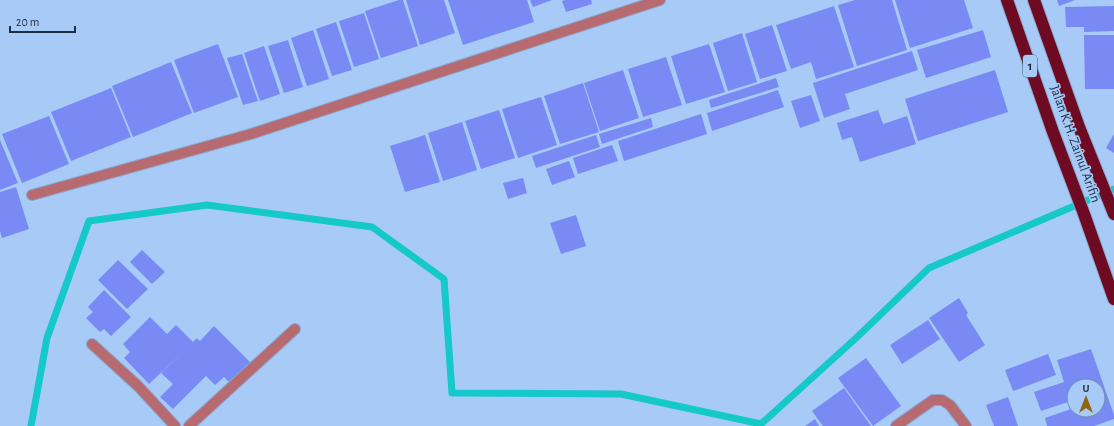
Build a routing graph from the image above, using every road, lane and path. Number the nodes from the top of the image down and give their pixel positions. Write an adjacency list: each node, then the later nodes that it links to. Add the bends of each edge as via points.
1 (660, 0): 4 (street, via 251,134)
2 (1007, 0): 6 (highway, Jalan K.H. Zainul Arifin / 1)
3 (1034, 0): 5 (highway, Jalan K.H. Zainul Arifin / 1, via 1079,127)
4 (32, 195)
5 (1113, 211)
6 (1114, 299)
7 (295, 329): 10 (street)
8 (92, 344): 9 (street, via 138,386)
9 (175, 426)
10 (189, 426)
11 (896, 426): 12 (street, via 933,400 942,400 950,405)
12 (966, 426)

